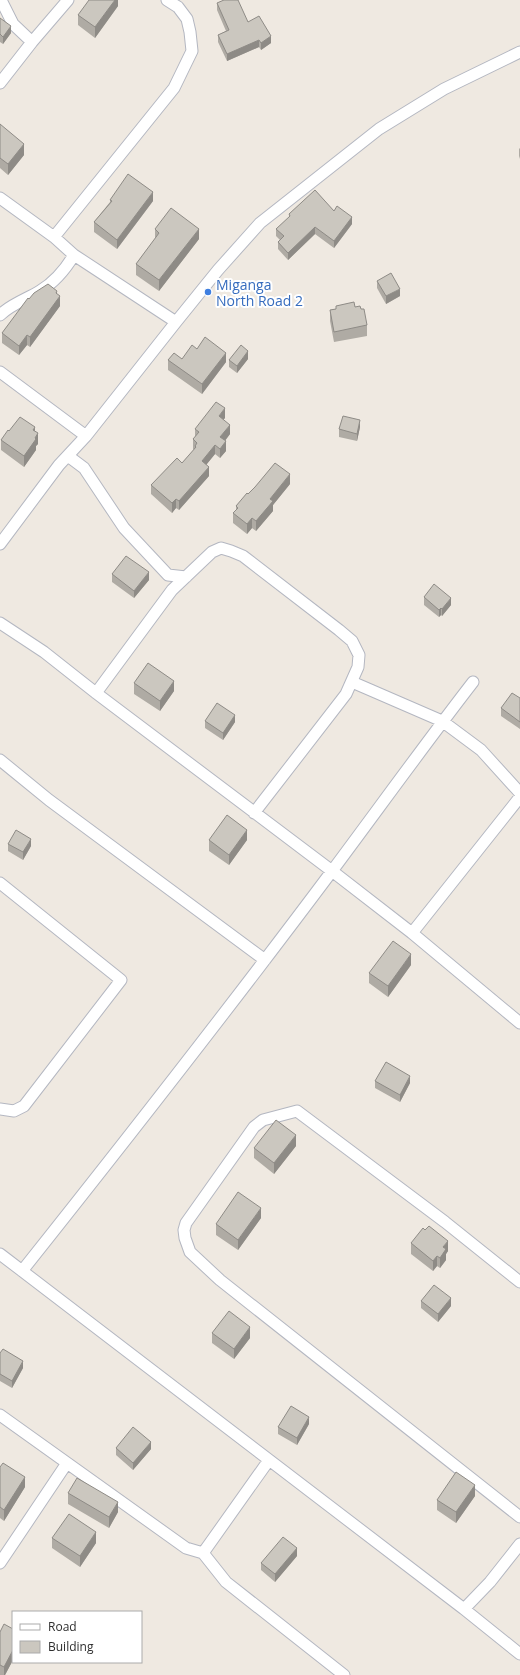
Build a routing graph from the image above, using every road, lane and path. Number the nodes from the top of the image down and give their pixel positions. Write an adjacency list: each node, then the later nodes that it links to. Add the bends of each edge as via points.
1 (1, 0): 4 (street, via 13,24)
2 (68, 0): 4 (street)
3 (167, 0): 8 (street, via 178,7 187,19 192,52 174,88)
4 (32, 42): 6 (street)
5 (520, 52): 11 (street, via 444,89 379,129 260,223)
6 (0, 83)
7 (0, 198): 8 (street)
8 (54, 237): 9 (street)
9 (74, 255): 10 (street, via 54,281); 11 (street)
10 (0, 315)
11 (176, 322): 13 (street)
12 (0, 372): 13 (street)
13 (86, 436): 14 (street)
14 (68, 456): 15 (street); 16 (street, via 84,468 124,528 168,575)
15 (0, 544)
16 (186, 577): 18 (street, via 212,552 220,548 243,556 352,641 359,656); 20 (street, via 172,590)
17 (0, 623): 20 (street, via 44,652)
18 (352, 682): 21 (street); 25 (street, via 346,694)
19 (473, 682): 21 (street)
20 (96, 693): 25 (street)
21 (442, 721): 23 (street, via 480,750); 26 (street)
22 (0, 760): 29 (street, via 49,800)
23 (520, 793)
24 (520, 797): 28 (street)
25 (254, 813): 26 (street)
26 (332, 871): 28 (street); 29 (street)
27 (0, 883): 31 (street, via 121,980 24,1106 14,1112)
28 (412, 933): 30 (street)
29 (265, 960): 33 (street)
30 (520, 1023)
31 (0, 1109)
32 (0, 1254): 33 (street)
33 (22, 1271): 36 (street)
34 (520, 1282): 38 (street, via 297,1111 263,1120 254,1127 191,1216 184,1230 186,1244 199,1261)
35 (0, 1415): 37 (street)
36 (269, 1460): 40 (street); 42 (street)
37 (67, 1463): 40 (street, via 186,1548); 41 (street)
38 (520, 1517)
39 (520, 1544): 42 (street, via 490,1582)
40 (203, 1553): 44 (street, via 226,1582)
41 (0, 1563)
42 (464, 1609): 43 (street)
43 (520, 1654)
44 (344, 1675)

